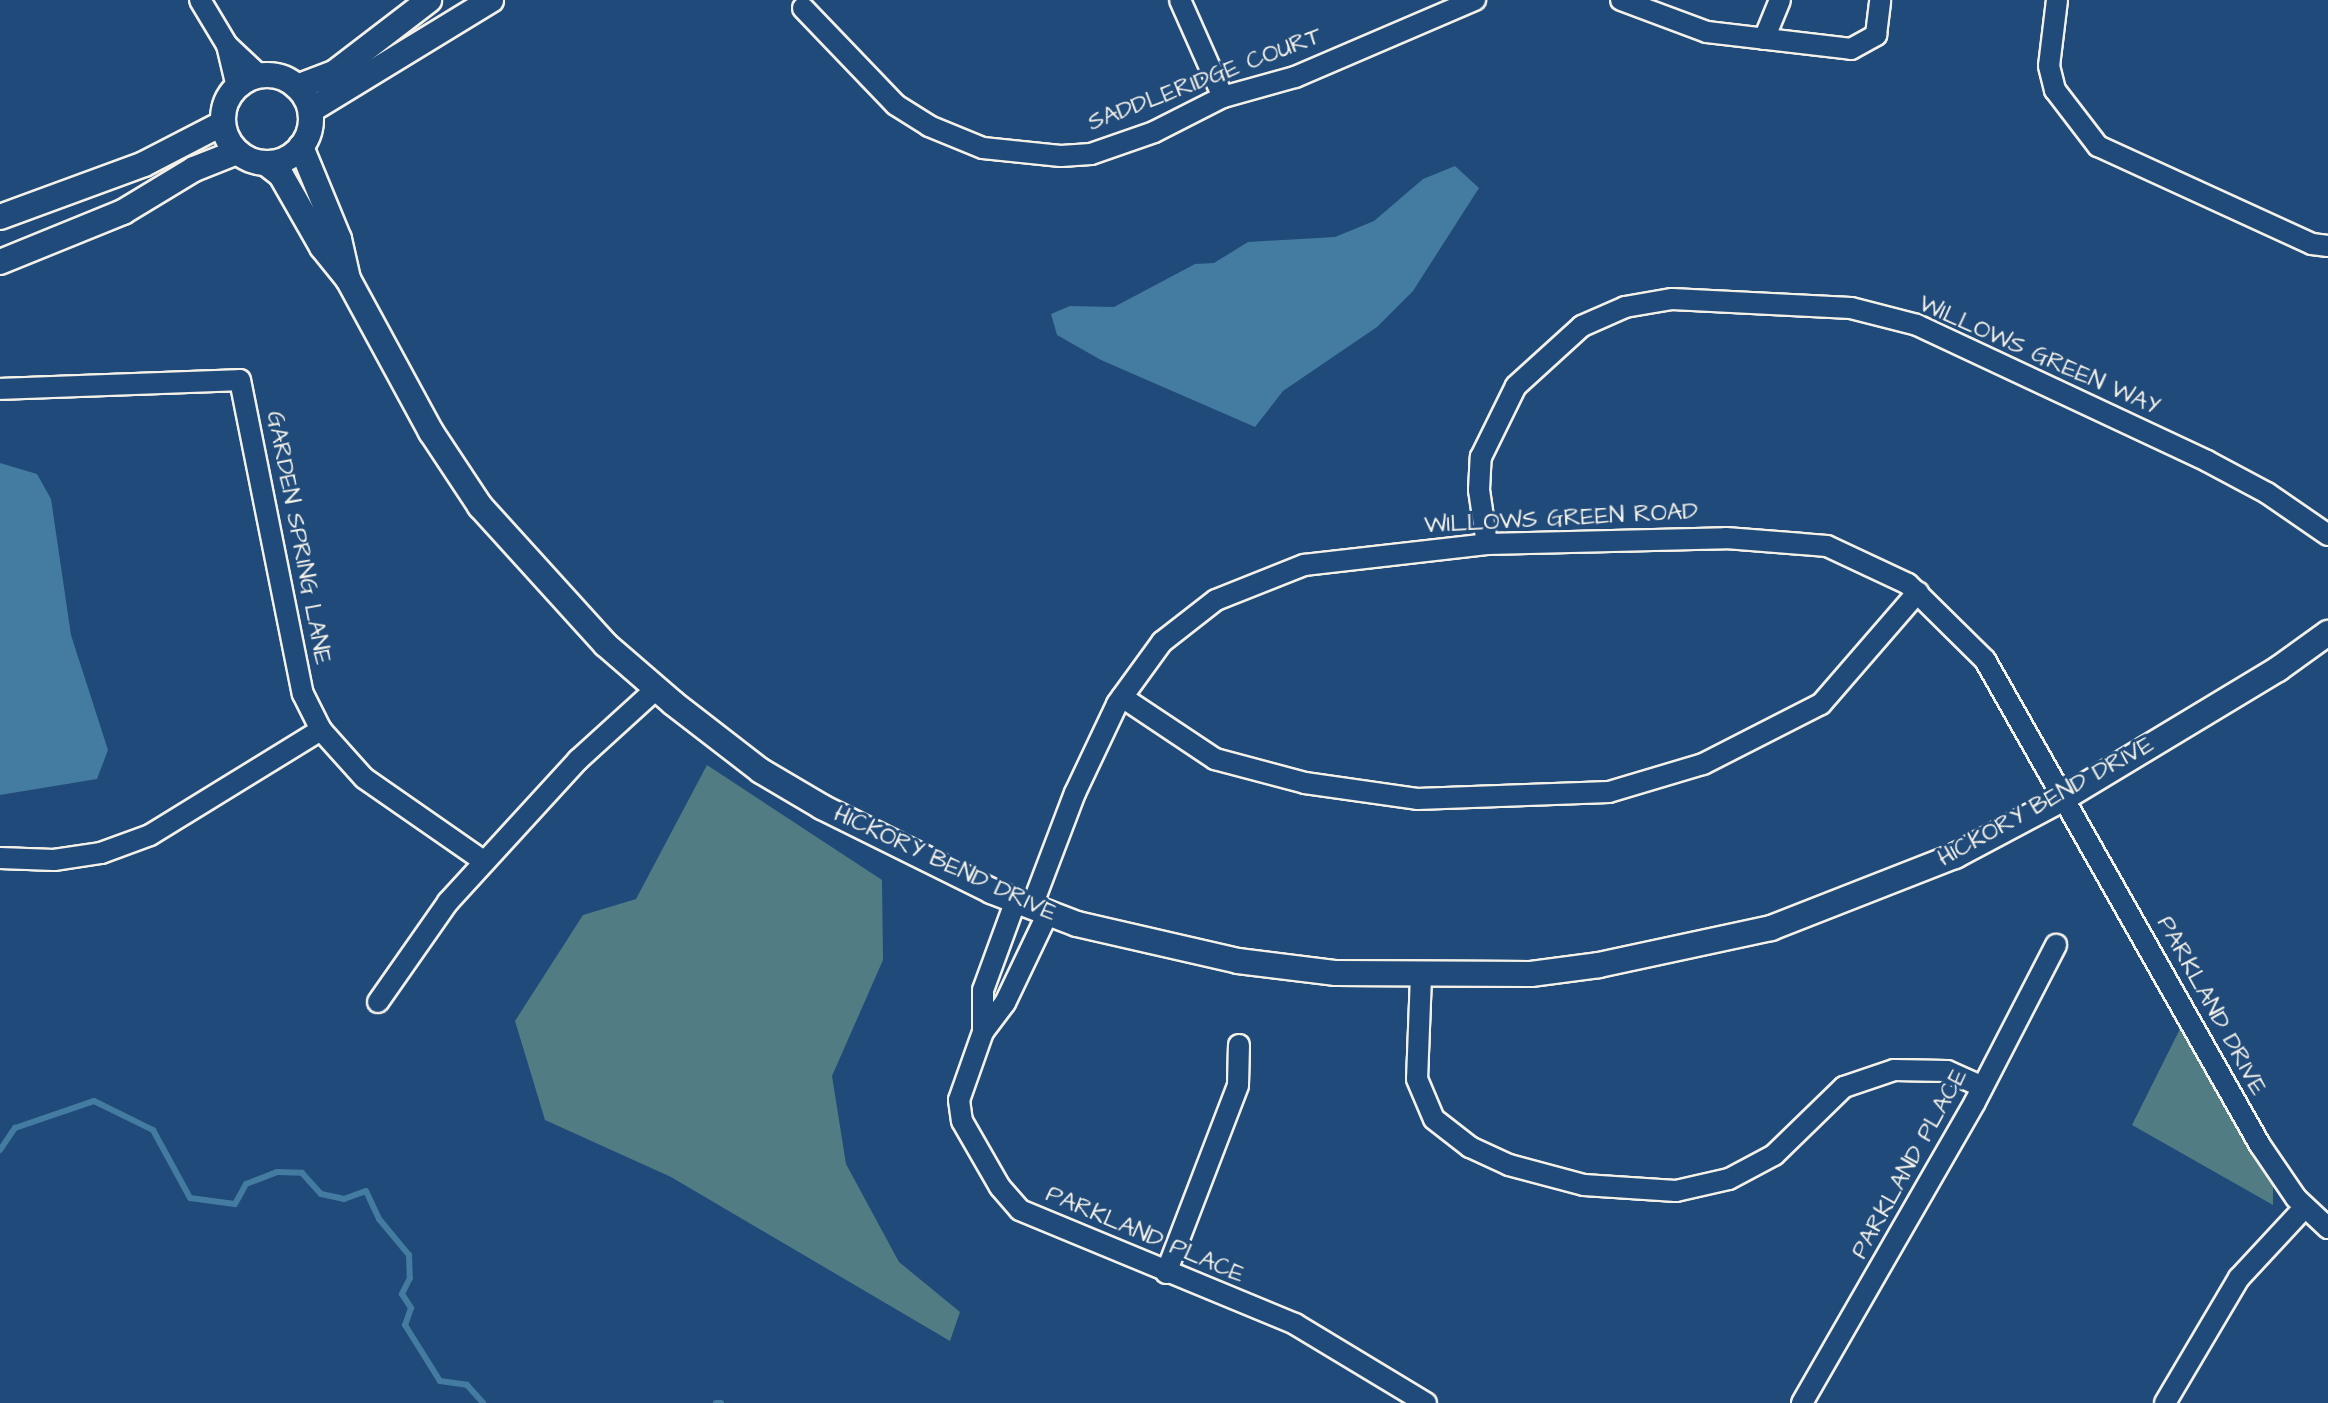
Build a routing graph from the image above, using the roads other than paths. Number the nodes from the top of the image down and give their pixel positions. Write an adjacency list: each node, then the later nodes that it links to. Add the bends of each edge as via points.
1 (200, 0): 12 (street)
2 (429, 0): 13 (street, via 334,73)
3 (491, 0): 15 (street)
4 (1180, 0): 14 (street)
5 (1475, 0): 14 (street, SADDLERIDGE COURT, via 1295,77)
6 (1621, 0): 11 (street, via 1707,32)
7 (1780, 0): 11 (street)
8 (1880, 0): 11 (street, via 1876,35 1851,49)
9 (2057, 0): 21 (street, via 2052,78 2065,106 2098,146 2312,244)
10 (803, 8): 14 (street, SADDLERIDGE COURT, via 896,105 983,148 1018,155 1091,154 1154,132)
11 (1764, 39)
12 (248, 81): 13 (street, via 272,75); 16 (street, via 228,98)
13 (297, 87): 15 (street)
14 (1223, 97)
15 (311, 110): 17 (street)
16 (223, 123): 18 (street); 20 (street, via 144,164)
17 (301, 147): 19 (street, via 289,158); 23 (street, HICKORY BEND DRIVE, via 339,239)
18 (237, 152): 19 (street); 22 (street, via 194,169 123,212)
19 (267, 164): 23 (street, HICKORY BEND DRIVE, via 281,175 322,247)
20 (0, 217)
21 (2328, 246)
22 (0, 262)
23 (348, 279): 29 (street, HICKORY BEND DRIVE, via 424,420 480,506 605,644)
24 (0, 389): 31 (street, GARDEN SPRING LANE, via 240,380 303,694)
25 (2328, 535): 26 (street, WILLOWS GREEN WAY, via 2267,493 2207,461 1917,325 1851,308 1672,299 1625,307 1582,326 1516,386 1481,457 1479,490)
26 (1487, 544): 27 (street, WILLOWS GREEN ROAD, via 1726,538 1827,546); 30 (street, WILLOWS GREEN ROAD, via 1304,565 1260,580 1216,600 1162,642)
27 (1918, 592): 30 (street, via 1821,704 1703,764 1609,792 1417,799 1305,783 1215,759); 32 (street, WILLOWS GREEN ROAD, via 1985,660)
28 (2328, 633): 32 (street, HICKORY BEND DRIVE, via 2278,669)
29 (656, 689): 34 (street, via 578,760); 35 (street, HICKORY BEND DRIVE, via 761,771 822,807)
30 (1122, 697): 35 (street, WILLOWS GREEN ROAD, via 1075,793)
31 (321, 730): 33 (street, via 150,835 101,853 54,860); 34 (street, GARDEN SPRING LANE, via 364,778)
32 (2064, 798): 37 (street, HICKORY BEND DRIVE, via 1955,856 1771,928 1599,965 1531,974); 42 (street, PARKLAND DRIVE, via 2260,1145)
33 (0, 858)
34 (485, 862): 38 (street, via 448,902)
35 (1032, 906): 37 (street, HICKORY BEND DRIVE, via 1159,946 1238,961); 39 (street, PARKLAND PLACE, via 1005,1003); 39 (street, PARKLAND PLACE, via 983,990)
36 (2056, 945): 41 (street, PARKLAND PLACE)
37 (1421, 976): 41 (street, via 1417,1079 1434,1119 1470,1147 1509,1165 1584,1185 1676,1191 1729,1179 1774,1155 1844,1087 1894,1070 1947,1071)
38 (378, 1002)
39 (983, 1032): 44 (street, PARKLAND PLACE, via 959,1100 962,1121 1000,1187 1020,1210 1046,1224)
40 (1239, 1045): 44 (street, via 1238,1085)
41 (1983, 1087): 46 (street, PARKLAND PLACE)
42 (2305, 1207): 43 (street, PARKLAND DRIVE); 47 (street, via 2247,1267)
43 (2328, 1228)
44 (1166, 1273): 45 (street, PARKLAND PLACE, via 1295,1324)
45 (1426, 1403)
46 (1802, 1403)
47 (2165, 1403)

